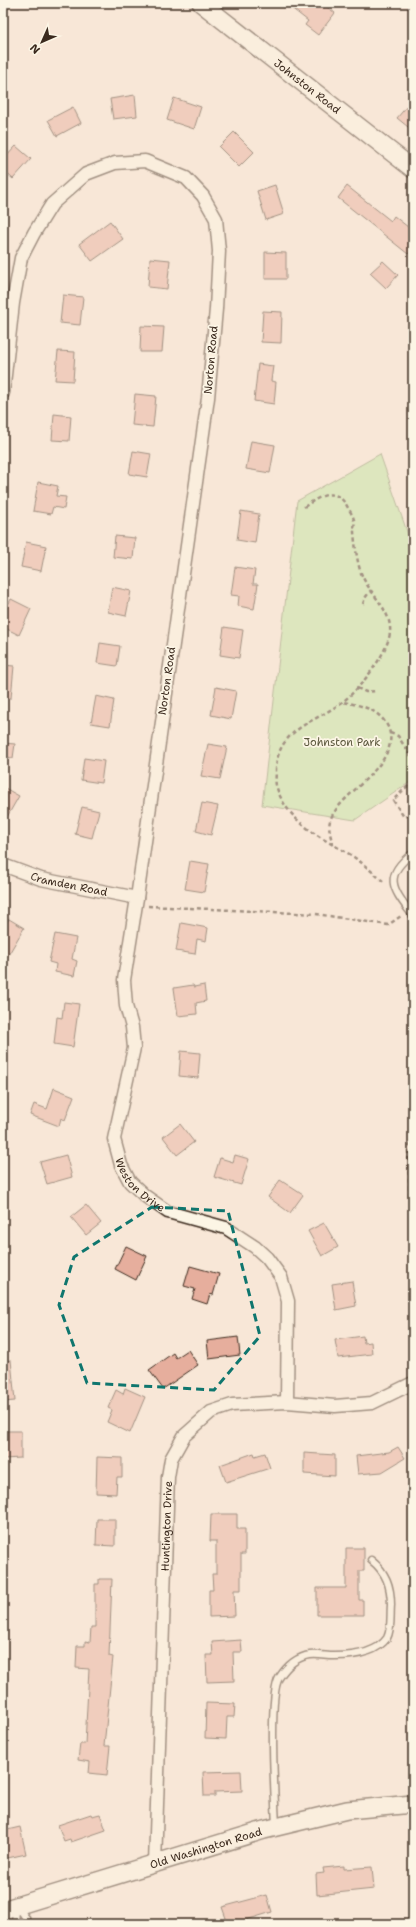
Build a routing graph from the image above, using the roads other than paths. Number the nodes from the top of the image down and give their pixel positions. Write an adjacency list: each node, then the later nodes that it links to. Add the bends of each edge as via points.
1 (201, 3): 2 (street, Johnston Road)
2 (413, 169)
3 (3, 393): 6 (street, Norton Road, via 21,258 52,204 86,174 115,163 145,161 186,178 203,196 216,219 219,251 216,310 208,398)
4 (413, 853): 7 (lane, via 399,864 394,889)
5 (3, 865): 6 (street, Cramden Road, via 41,879)
6 (137, 902): 9 (street, Weston Drive, via 124,980 134,1048 114,1139 121,1165 130,1182 145,1196 168,1212 226,1228 255,1247 281,1277 288,1301)
7 (411, 913)
8 (413, 1383): 9 (street, Huntington Drive, via 372,1404 335,1406)
9 (287, 1402): 13 (street, Huntington Drive, via 232,1405 211,1412 184,1436 171,1459 168,1477)
10 (371, 1560): 12 (lane, via 380,1567 387,1578 391,1593 387,1637 380,1646 362,1654 310,1655 284,1669 278,1680 273,1704)
11 (413, 1804): 12 (street, Old Washington Road, via 347,1810)
12 (276, 1827): 13 (street, Old Washington Road)
13 (155, 1864): 14 (street, Old Washington Road)
14 (10, 1908): 15 (lane); 16 (lane, via 26,1918)
15 (15, 1924)
16 (27, 1924)

